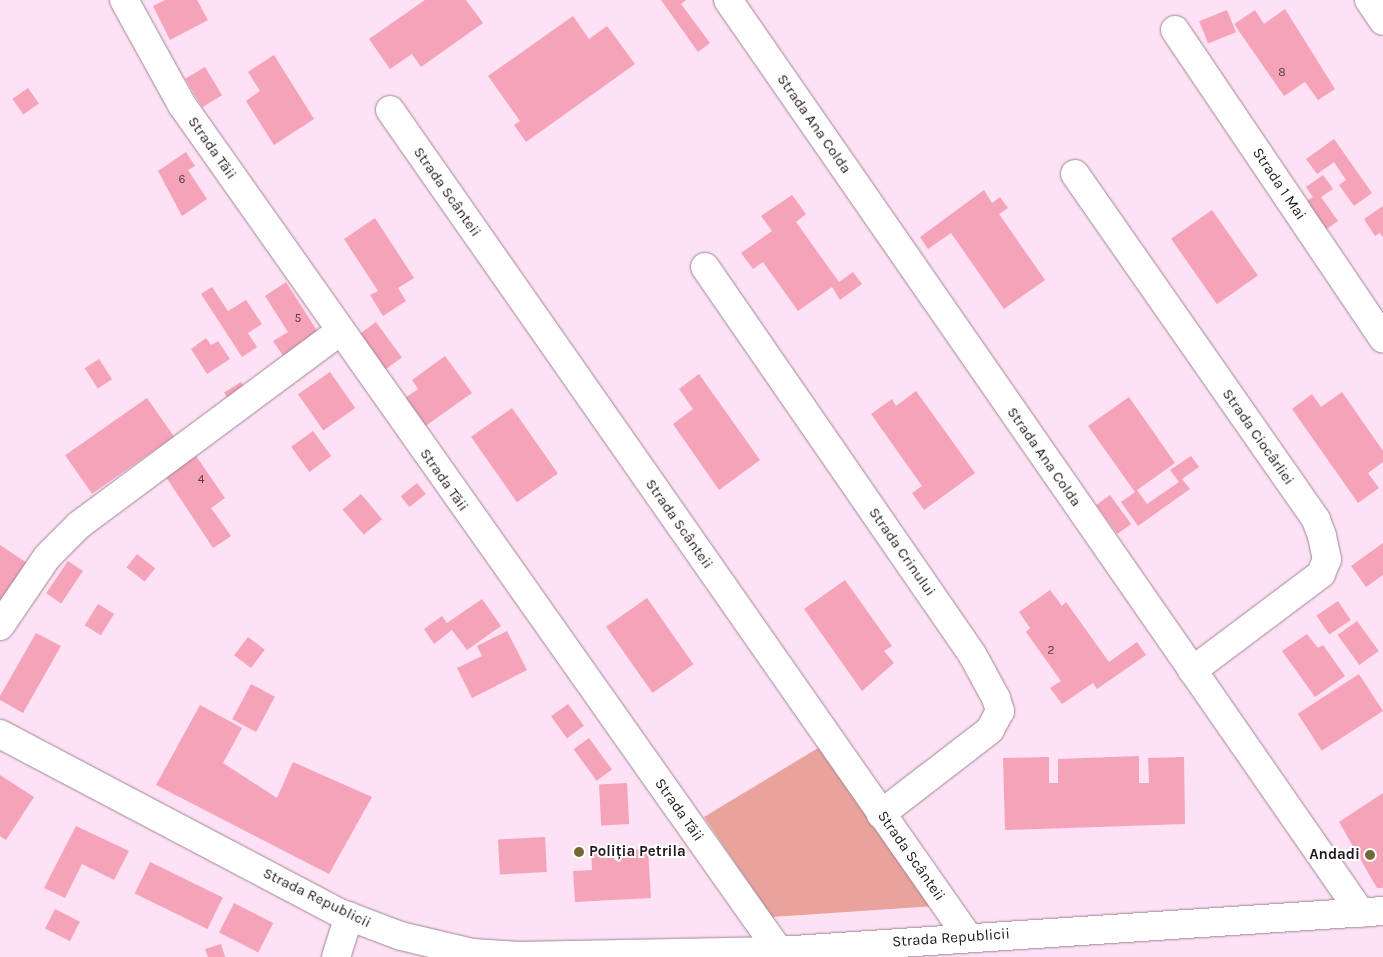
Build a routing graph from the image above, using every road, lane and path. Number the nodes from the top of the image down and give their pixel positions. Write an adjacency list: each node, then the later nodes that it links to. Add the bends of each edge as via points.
1 (124, 0): 9 (street, Strada Tăii, via 182,105)
2 (728, 0): 12 (street, Strada Ana Colda)
3 (1369, 0): 4 (street)
4 (1383, 21)
5 (1175, 30): 10 (street, Strada 1 Mai)
6 (390, 110): 14 (street, Strada Scânteii)
7 (1075, 174): 12 (street, Strada Ciocârliei, via 1316,520 1322,536 1327,559 1321,574)
8 (705, 267): 14 (street, Strada Crinului, via 966,646 1000,710 990,730)
9 (339, 332): 11 (street, via 79,525 47,557); 18 (street, Strada Tăii)
10 (1383, 338)
11 (0, 626)
12 (1192, 671): 15 (street, Strada Ana Colda)
13 (0, 734): 16 (street, Strada Republicii)
14 (881, 814): 17 (street, Strada Scânteii)
15 (1372, 912): 17 (street, Strada Republicii)
16 (349, 916): 18 (street, Strada Republicii, via 439,946 519,956); 19 (street)
17 (968, 937): 18 (street, Strada Republicii)
18 (779, 951)
19 (336, 957)

